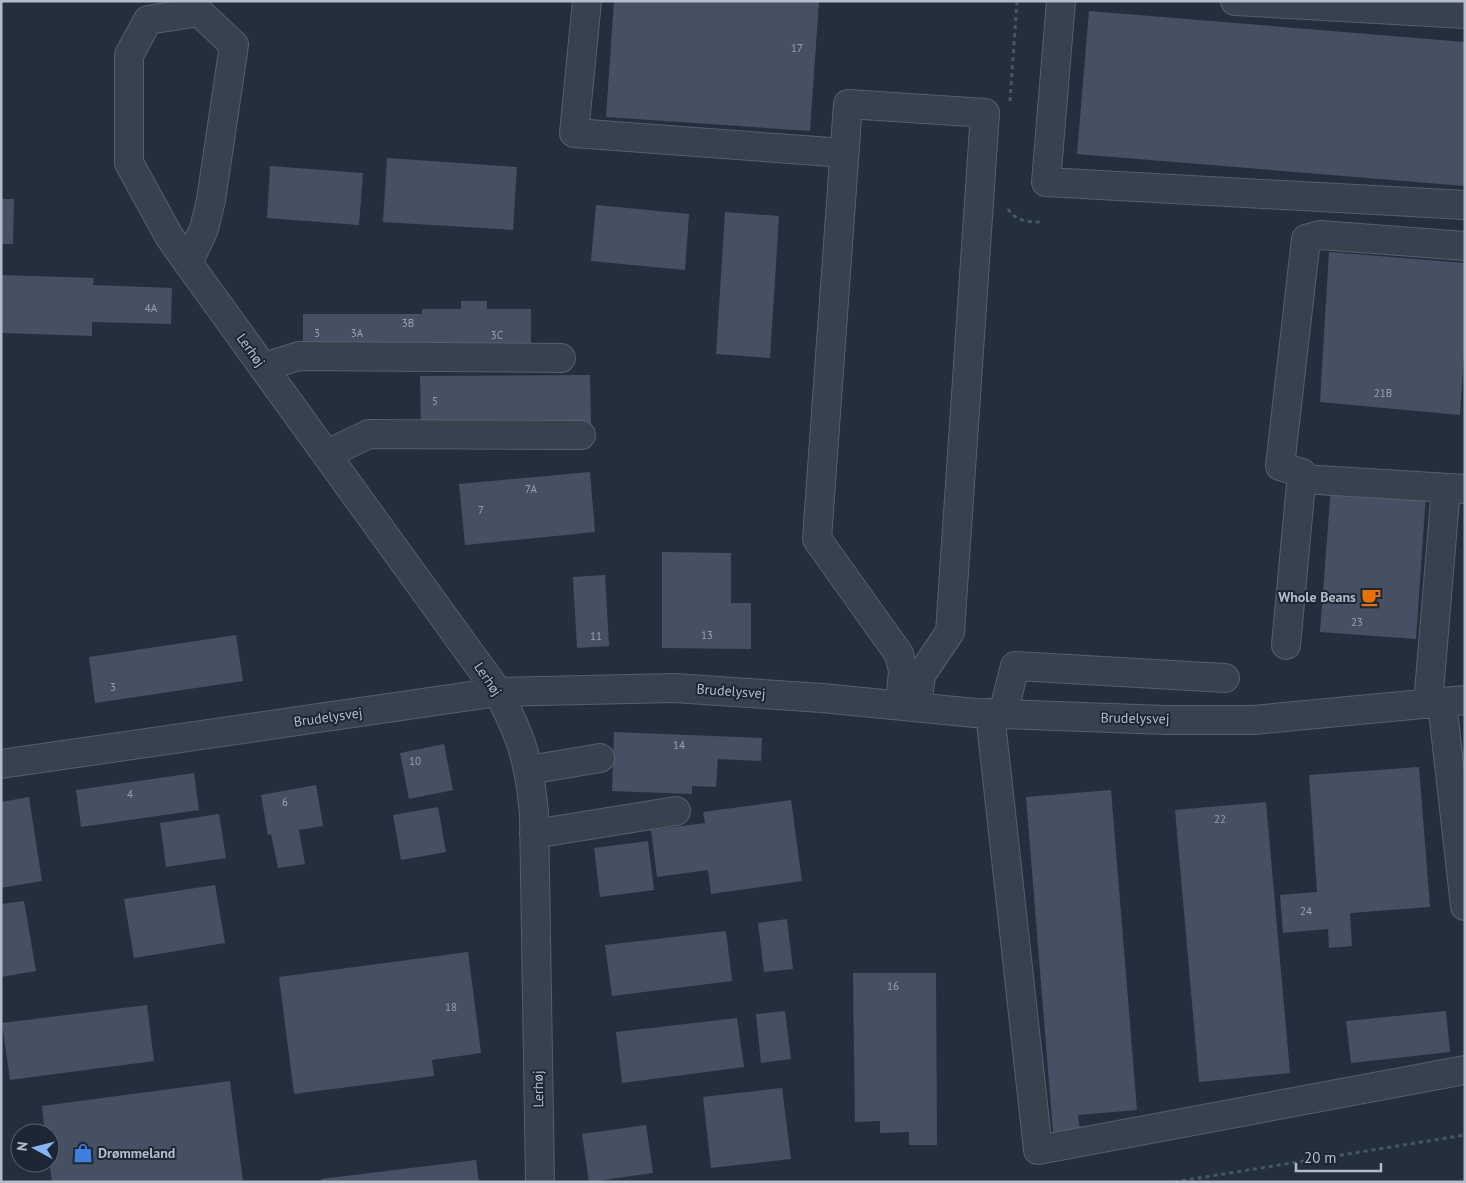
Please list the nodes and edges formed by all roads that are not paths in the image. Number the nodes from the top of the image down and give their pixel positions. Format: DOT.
graph roads {
  1 [pos="587,1"];
  2 [pos="1061,1"];
  3 [pos="1236,1"];
  4 [pos="1465,14"];
  5 [pos="844,153"];
  6 [pos="1415,202"];
  7 [pos="1465,204"];
  8 [pos="1428,243"];
  9 [pos="1465,246"];
  10 [pos="188,263"];
  11 [pos="560,358"];
  12 [pos="264,367"];
  13 [pos="582,435"];
  14 [pos="327,454"];
  15 [pos="1302,479"];
  16 [pos="1455,489"];
  17 [pos="1286,645"];
  18 [pos="1180,676"];
  19 [pos="1225,678"];
  20 [pos="498,692"];
  21 [pos="1453,700"];
  22 [pos="909,706"];
  23 [pos="997,714"];
  24 [pos="1178,719"];
  25 [pos="600,758"];
  26 [pos="1,764"];
  27 [pos="530,770"];
  28 [pos="676,811"];
  29 [pos="534,834"];
  30 [pos="1465,906"];
  31 [pos="1465,1070"];
  32 [pos="540,1182"];
  1 -- 5 [label="street"];
  2 -- 6 [label="street"];
  3 -- 4 [label="street"];
  5 -- 22 [label="street"];
  5 -- 22 [label="street"];
  6 -- 7 [label="street"];
  6 -- 8 [label="street"];
  8 -- 9 [label="street"];
  8 -- 15 [label="street"];
  10 -- 10 [label="street, Lerhøj"];
  10 -- 12 [label="street, Lerhøj"];
  11 -- 12 [label="street"];
  12 -- 14 [label="street, Lerhøj"];
  13 -- 14 [label="street"];
  14 -- 20 [label="street, Lerhøj"];
  15 -- 16 [label="street"];
  15 -- 17 [label="street"];
  16 -- 21 [label="street"];
  18 -- 19 [label="street"];
  18 -- 23 [label="street"];
  18 -- 24 [label="street"];
  20 -- 22 [label="street, Brudelysvej"];
  20 -- 26 [label="street, Brudelysvej"];
  20 -- 27 [label="street, Lerhøj"];
  21 -- 24 [label="street, Brudelysvej"];
  21 -- 30 [label="street"];
  22 -- 23 [label="street, Brudelysvej"];
  23 -- 24 [label="street, Brudelysvej"];
  23 -- 31 [label="street"];
  25 -- 27 [label="street"];
  27 -- 29 [label="street, Lerhøj"];
  28 -- 29 [label="street"];
  29 -- 32 [label="street, Lerhøj"];
}
